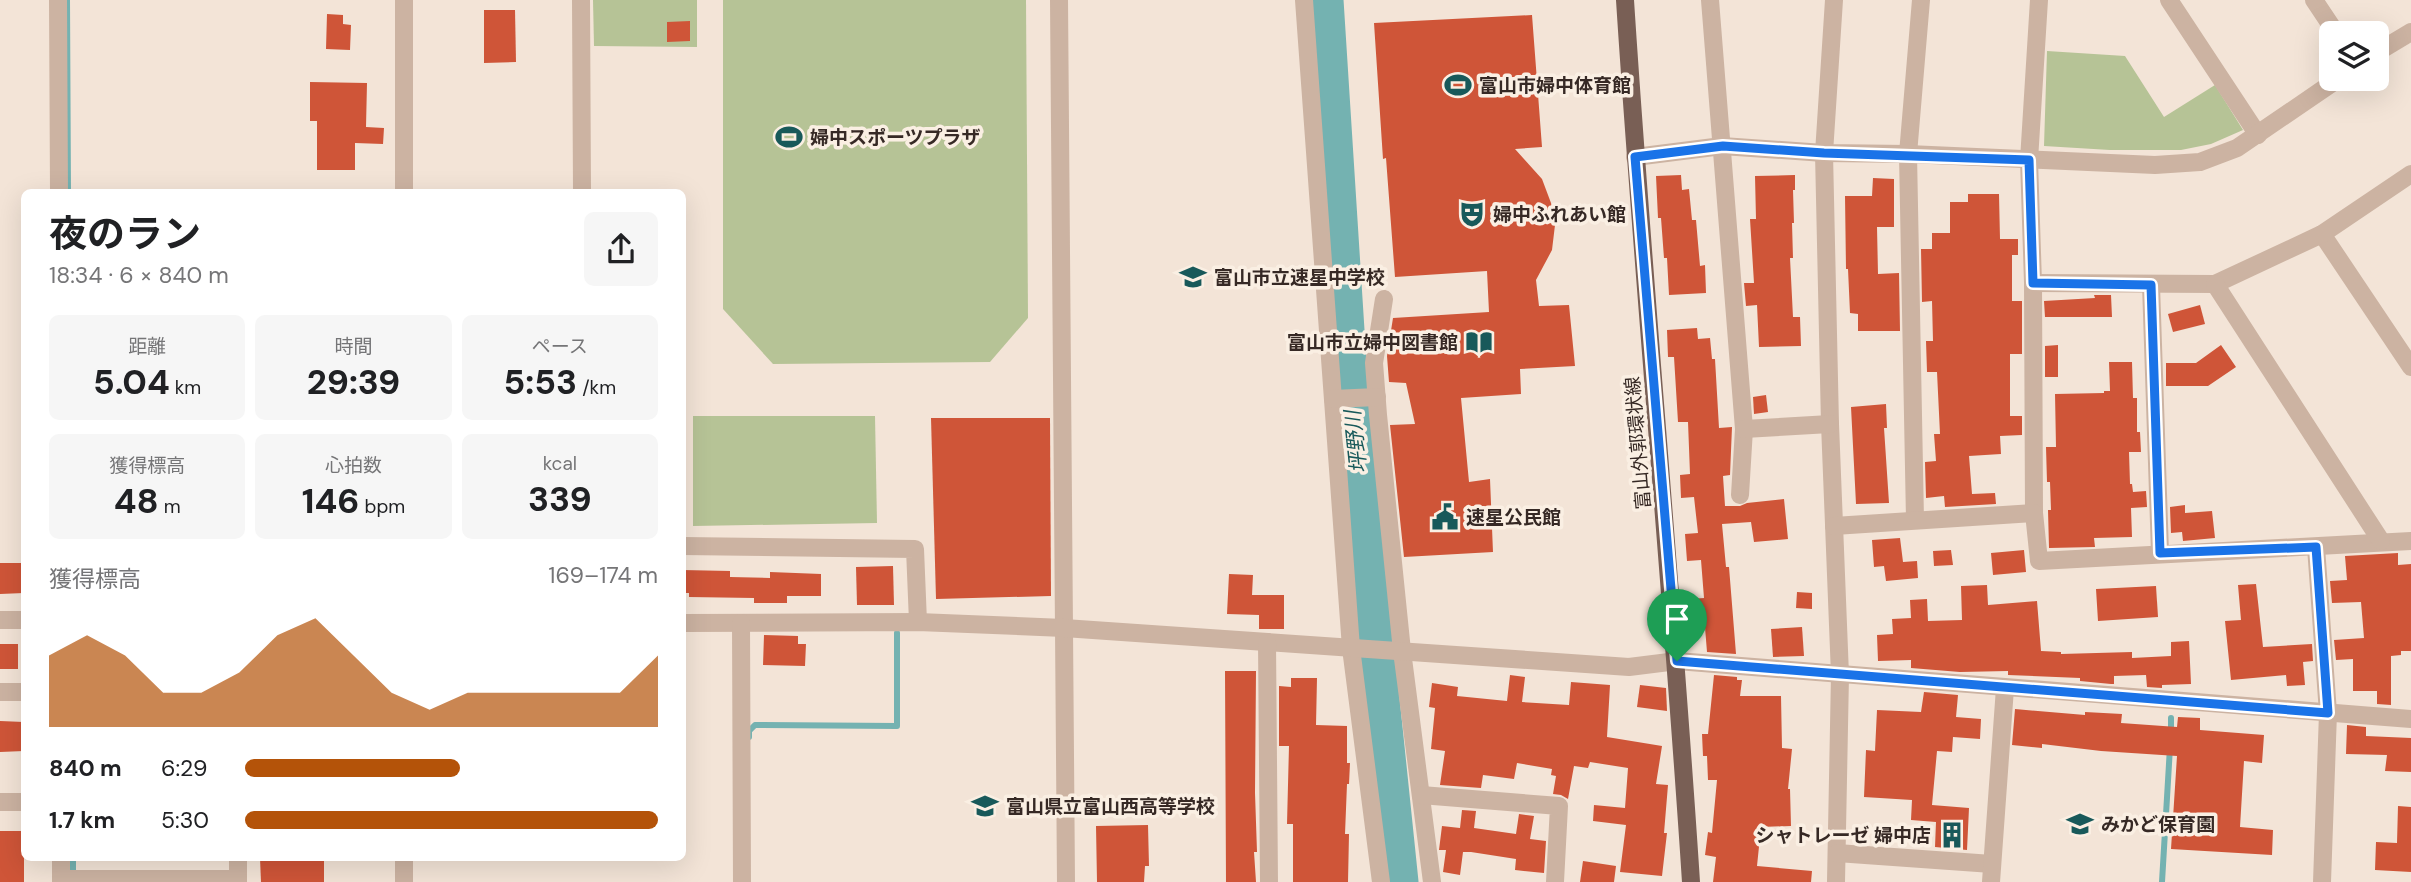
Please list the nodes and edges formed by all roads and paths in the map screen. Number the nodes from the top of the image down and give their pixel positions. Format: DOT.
graph roads {
  1 [pos="58,0"];
  2 [pos="404,0"];
  3 [pos="581,0"];
  4 [pos="1059,0"];
  5 [pos="1304,0"];
  6 [pos="1625,0"];
  7 [pos="1710,0"];
  8 [pos="1834,0"];
  9 [pos="1921,0"];
  10 [pos="2039,0"];
  11 [pos="2169,0"];
  12 [pos="2314,0"];
  13 [pos="2328,21"];
  14 [pos="2411,32"];
  15 [pos="2389,45"];
  16 [pos="2321,91"];
  17 [pos="2258,135"];
  18 [pos="1723,146"];
  19 [pos="1824,153"];
  20 [pos="1908,154"];
  21 [pos="1635,157"];
  22 [pos="2029,160"];
  23 [pos="2411,174"];
  24 [pos="59,189"];
  25 [pos="404,189"];
  26 [pos="582,189"];
  27 [pos="2322,234"];
  28 [pos="2033,283"];
  29 [pos="2215,284"];
  30 [pos="2151,285"];
  31 [pos="1384,299"];
  32 [pos="2411,368"];
  33 [pos="1377,397"];
  34 [pos="1333,399"];
  35 [pos="1830,424"];
  36 [pos="1744,429"];
  37 [pos="1740,495"];
  38 [pos="2034,513"];
  39 [pos="1915,520"];
  40 [pos="1834,526"];
  41 [pos="2381,541"];
  42 [pos="2411,541"];
  43 [pos="686,546"];
  44 [pos="2316,547"];
  45 [pos="2160,553"];
  46 [pos="0,620"];
  47 [pos="21,620"];
  48 [pos="918,621"];
  49 [pos="686,623"];
  50 [pos="741,623"];
  51 [pos="1064,628"];
  52 [pos="1268,642"];
  53 [pos="1351,648"];
  54 [pos="1402,651"];
  55 [pos="1677,661"];
  56 [pos="1840,675"];
  57 [pos="2005,688"];
  58 [pos="0,692"];
  59 [pos="21,692"];
  60 [pos="2328,713"];
  61 [pos="2411,719"];
  62 [pos="1421,795"];
  63 [pos="0,802"];
  64 [pos="21,802"];
  65 [pos="1837,853"];
  66 [pos="61,861"];
  67 [pos="238,861"];
  68 [pos="404,861"];
  69 [pos="1992,873"];
  70 [pos="61,880"];
  71 [pos="238,881"];
  72 [pos="404,882"];
  73 [pos="742,882"];
  74 [pos="1066,882"];
  75 [pos="1269,882"];
  76 [pos="1381,882"];
  77 [pos="1432,882"];
  78 [pos="1555,882"];
  79 [pos="1691,882"];
  80 [pos="1836,882"];
  81 [pos="2322,882"];
  1 -- 24 [label="street"];
  2 -- 25 [label="street"];
  3 -- 26 [label="street"];
  4 -- 51 [label="street"];
  5 -- 34 [label="street"];
  6 -- 21 [label="main road, 富山外郭環状線"];
  7 -- 18 [label="street"];
  8 -- 19 [label="street"];
  9 -- 20 [label="street"];
  10 -- 22 [label="street"];
  11 -- 17 [label="street"];
  12 -- 13 [label="street"];
  14 -- 15 [label="street"];
  16 -- 17 [label="street"];
  17 -- 22 [label="street"];
  18 -- 19 [label="street"];
  18 -- 21 [label="street"];
  18 -- 36 [label="street"];
  19 -- 20 [label="street"];
  19 -- 35 [label="street"];
  20 -- 22 [label="street"];
  20 -- 39 [label="street"];
  21 -- 55 [label="main road, 富山外郭環状線"];
  22 -- 28 [label="street"];
  23 -- 27 [label="street"];
  27 -- 29 [label="street"];
  27 -- 32 [label="street"];
  28 -- 30 [label="street"];
  28 -- 38 [label="street"];
  29 -- 30 [label="street"];
  29 -- 41 [label="street"];
  30 -- 45 [label="street"];
  31 -- 33 [label="street"];
  33 -- 34 [label="street"];
  33 -- 54 [label="street"];
  34 -- 53 [label="street"];
  35 -- 36 [label="street"];
  35 -- 40 [label="street"];
  36 -- 37 [label="street"];
  38 -- 39 [label="street"];
  38 -- 45 [label="street"];
  39 -- 40 [label="street"];
  40 -- 56 [label="street"];
  41 -- 42 [label="street"];
  41 -- 44 [label="street"];
  43 -- 48 [label="street"];
  44 -- 45 [label="street"];
  44 -- 60 [label="street"];
  46 -- 47 [label="street"];
  48 -- 50 [label="street"];
  48 -- 51 [label="street"];
  49 -- 50 [label="street"];
  50 -- 73 [label="street"];
  51 -- 52 [label="street"];
  51 -- 74 [label="street"];
  52 -- 53 [label="street"];
  52 -- 75 [label="street"];
  53 -- 54 [label="street"];
  53 -- 76 [label="street"];
  54 -- 55 [label="street"];
  54 -- 62 [label="street"];
  55 -- 56 [label="street"];
  55 -- 79 [label="main road, 富山外郭環状線"];
  56 -- 57 [label="street"];
  56 -- 65 [label="street"];
  57 -- 60 [label="street"];
  57 -- 69 [label="street"];
  58 -- 59 [label="street"];
  60 -- 61 [label="street"];
  60 -- 81 [label="street"];
  62 -- 77 [label="street"];
  62 -- 78 [label="street"];
  63 -- 64 [label="street"];
  65 -- 69 [label="street"];
  65 -- 80 [label="street"];
  66 -- 70 [label="street"];
  67 -- 71 [label="street"];
  68 -- 72 [label="street"];
  70 -- 71 [label="street"];
}
